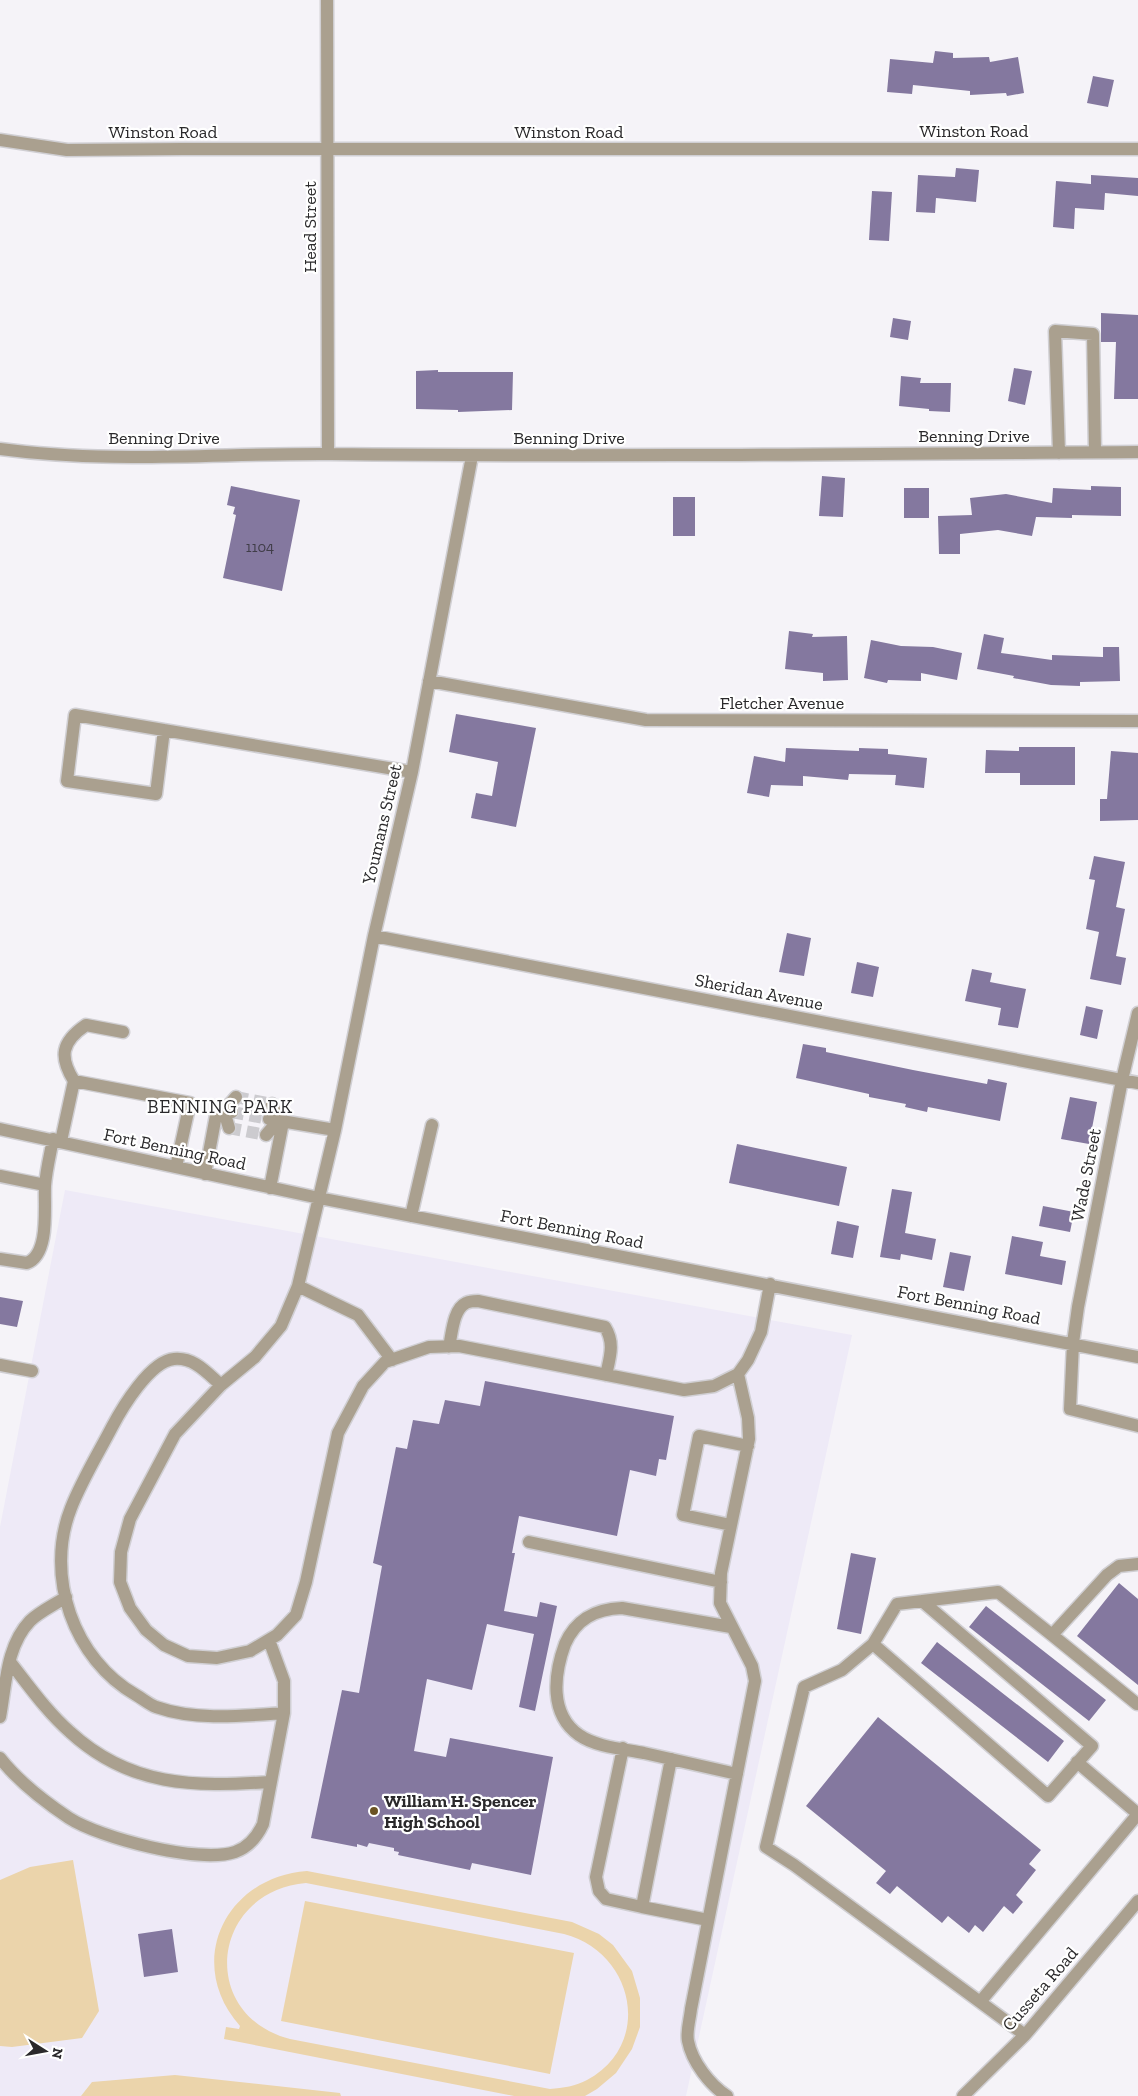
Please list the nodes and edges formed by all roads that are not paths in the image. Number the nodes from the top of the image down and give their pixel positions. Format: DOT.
graph roads {
  1 [pos="327,0"];
  2 [pos="0,140"];
  3 [pos="1138,149"];
  4 [pos="327,150"];
  5 [pos="0,448"];
  6 [pos="1095,452"];
  7 [pos="1138,452"];
  8 [pos="1058,453"];
  9 [pos="328,454"];
  10 [pos="472,456"];
  11 [pos="429,681"];
  12 [pos="1138,721"];
  13 [pos="164,730"];
  14 [pos="412,772"];
  15 [pos="374,936"];
  16 [pos="1138,1013"];
  17 [pos="123,1032"];
  18 [pos="1122,1080"];
  19 [pos="74,1081"];
  20 [pos="1138,1083"];
  21 [pos="236,1097"];
  22 [pos="272,1104"];
  23 [pos="228,1112"];
  24 [pos="277,1121"];
  25 [pos="432,1125"];
  26 [pos="229,1128"];
  27 [pos="0,1129"];
  28 [pos="335,1130"];
  29 [pos="266,1135"];
  30 [pos="57,1140"];
  31 [pos="176,1167"];
  32 [pos="205,1174"];
  33 [pos="0,1176"];
  34 [pos="45,1185"];
  35 [pos="270,1188"];
  36 [pos="319,1198"];
  37 [pos="411,1216"];
  38 [pos="0,1259"];
  39 [pos="770,1284"];
  40 [pos="298,1286"];
  41 [pos="1073,1344"];
  42 [pos="449,1347"];
  43 [pos="1138,1357"];
  44 [pos="392,1360"];
  45 [pos="0,1365"];
  46 [pos="32,1371"];
  47 [pos="738,1374"];
  48 [pos="606,1375"];
  49 [pos="221,1385"];
  50 [pos="1138,1426"];
  51 [pos="748,1446"];
  52 [pos="731,1525"];
  53 [pos="529,1542"];
  54 [pos="1138,1564"];
  55 [pos="721,1582"];
  56 [pos="66,1597"];
  57 [pos="922,1601"];
  58 [pos="731,1627"];
  59 [pos="1052,1635"];
  60 [pos="269,1640"];
  61 [pos="873,1644"];
  62 [pos="10,1662"];
  63 [pos="1137,1704"];
  64 [pos="284,1713"];
  65 [pos="0,1717"];
  66 [pos="623,1748"];
  67 [pos="0,1758"];
  68 [pos="671,1759"];
  69 [pos="1077,1762"];
  70 [pos="737,1774"];
  71 [pos="270,1782"];
  72 [pos="1138,1814"];
  73 [pos="1138,1901"];
  74 [pos="642,1907"];
  75 [pos="708,1920"];
  76 [pos="980,2002"];
  77 [pos="1025,2035"];
  78 [pos="727,2096"];
  79 [pos="963,2096"];
  1 -- 4 [label="street, Head Street"];
  2 -- 4 [label="street, Winston Road"];
  3 -- 4 [label="street, Winston Road"];
  4 -- 9 [label="street, Head Street"];
  5 -- 9 [label="street, Benning Drive"];
  6 -- 7 [label="street, Benning Drive"];
  6 -- 8 [label="street, Benning Drive"];
  6 -- 8 [label="street"];
  8 -- 10 [label="street, Benning Drive"];
  9 -- 10 [label="street, Benning Drive"];
  10 -- 11 [label="street, Youmans Street"];
  11 -- 12 [label="street, Fletcher Avenue"];
  11 -- 14 [label="street, Youmans Street"];
  13 -- 13 [label="street"];
  13 -- 14 [label="street"];
  14 -- 15 [label="street, Youmans Street"];
  15 -- 18 [label="street, Sheridan Avenue"];
  15 -- 28 [label="street, Youmans Street"];
  16 -- 18 [label="street, Wade Street"];
  17 -- 19 [label="street"];
  18 -- 20 [label="street, Sheridan Avenue"];
  18 -- 41 [label="street, Wade Street"];
  19 -- 30 [label="street"];
  19 -- 31 [label="street"];
  21 -- 23 [label="street"];
  22 -- 24 [label="street"];
  23 -- 26 [label="street"];
  23 -- 32 [label="street"];
  24 -- 28 [label="street"];
  24 -- 29 [label="street"];
  24 -- 35 [label="street"];
  25 -- 37 [label="street"];
  27 -- 30 [label="street, Fort Benning Road"];
  28 -- 36 [label="street, Youmans Street"];
  30 -- 31 [label="street, Fort Benning Road"];
  30 -- 34 [label="street"];
  31 -- 32 [label="street, Fort Benning Road"];
  32 -- 35 [label="street, Fort Benning Road"];
  33 -- 34 [label="street"];
  34 -- 38 [label="street"];
  35 -- 36 [label="street, Fort Benning Road"];
  36 -- 37 [label="street, Fort Benning Road"];
  36 -- 40 [label="street, Youmans Street"];
  37 -- 39 [label="street, Fort Benning Road"];
  39 -- 41 [label="street, Fort Benning Road"];
  39 -- 47 [label="street"];
  40 -- 44 [label="street"];
  40 -- 49 [label="street, Youmans Street"];
  41 -- 43 [label="street, Fort Benning Road"];
  41 -- 50 [label="street, Wade Street"];
  42 -- 44 [label="street"];
  42 -- 48 [label="street"];
  42 -- 48 [label="street"];
  44 -- 60 [label="street, Youmans Street"];
  45 -- 46 [label="street"];
  47 -- 48 [label="street"];
  47 -- 51 [label="street"];
  49 -- 56 [label="street"];
  49 -- 60 [label="street, Youmans Street"];
  51 -- 52 [label="street"];
  51 -- 52 [label="street"];
  52 -- 55 [label="street"];
  53 -- 55 [label="street"];
  54 -- 59 [label="street"];
  55 -- 58 [label="street"];
  56 -- 62 [label="street"];
  56 -- 64 [label="street"];
  57 -- 59 [label="street"];
  57 -- 61 [label="street"];
  57 -- 69 [label="street"];
  58 -- 66 [label="street"];
  58 -- 70 [label="street"];
  59 -- 63 [label="street"];
  60 -- 64 [label="street"];
  61 -- 69 [label="street"];
  61 -- 76 [label="street"];
  62 -- 65 [label="street"];
  62 -- 71 [label="street"];
  64 -- 71 [label="street"];
  66 -- 68 [label="street"];
  66 -- 74 [label="street"];
  67 -- 71 [label="street"];
  68 -- 70 [label="street"];
  68 -- 74 [label="street"];
  69 -- 72 [label="street"];
  70 -- 75 [label="street"];
  72 -- 76 [label="street"];
  73 -- 77 [label="street, Cusseta Road"];
  74 -- 75 [label="street"];
  75 -- 78 [label="street"];
  76 -- 77 [label="street"];
  77 -- 79 [label="street, Cusseta Road"];
}
